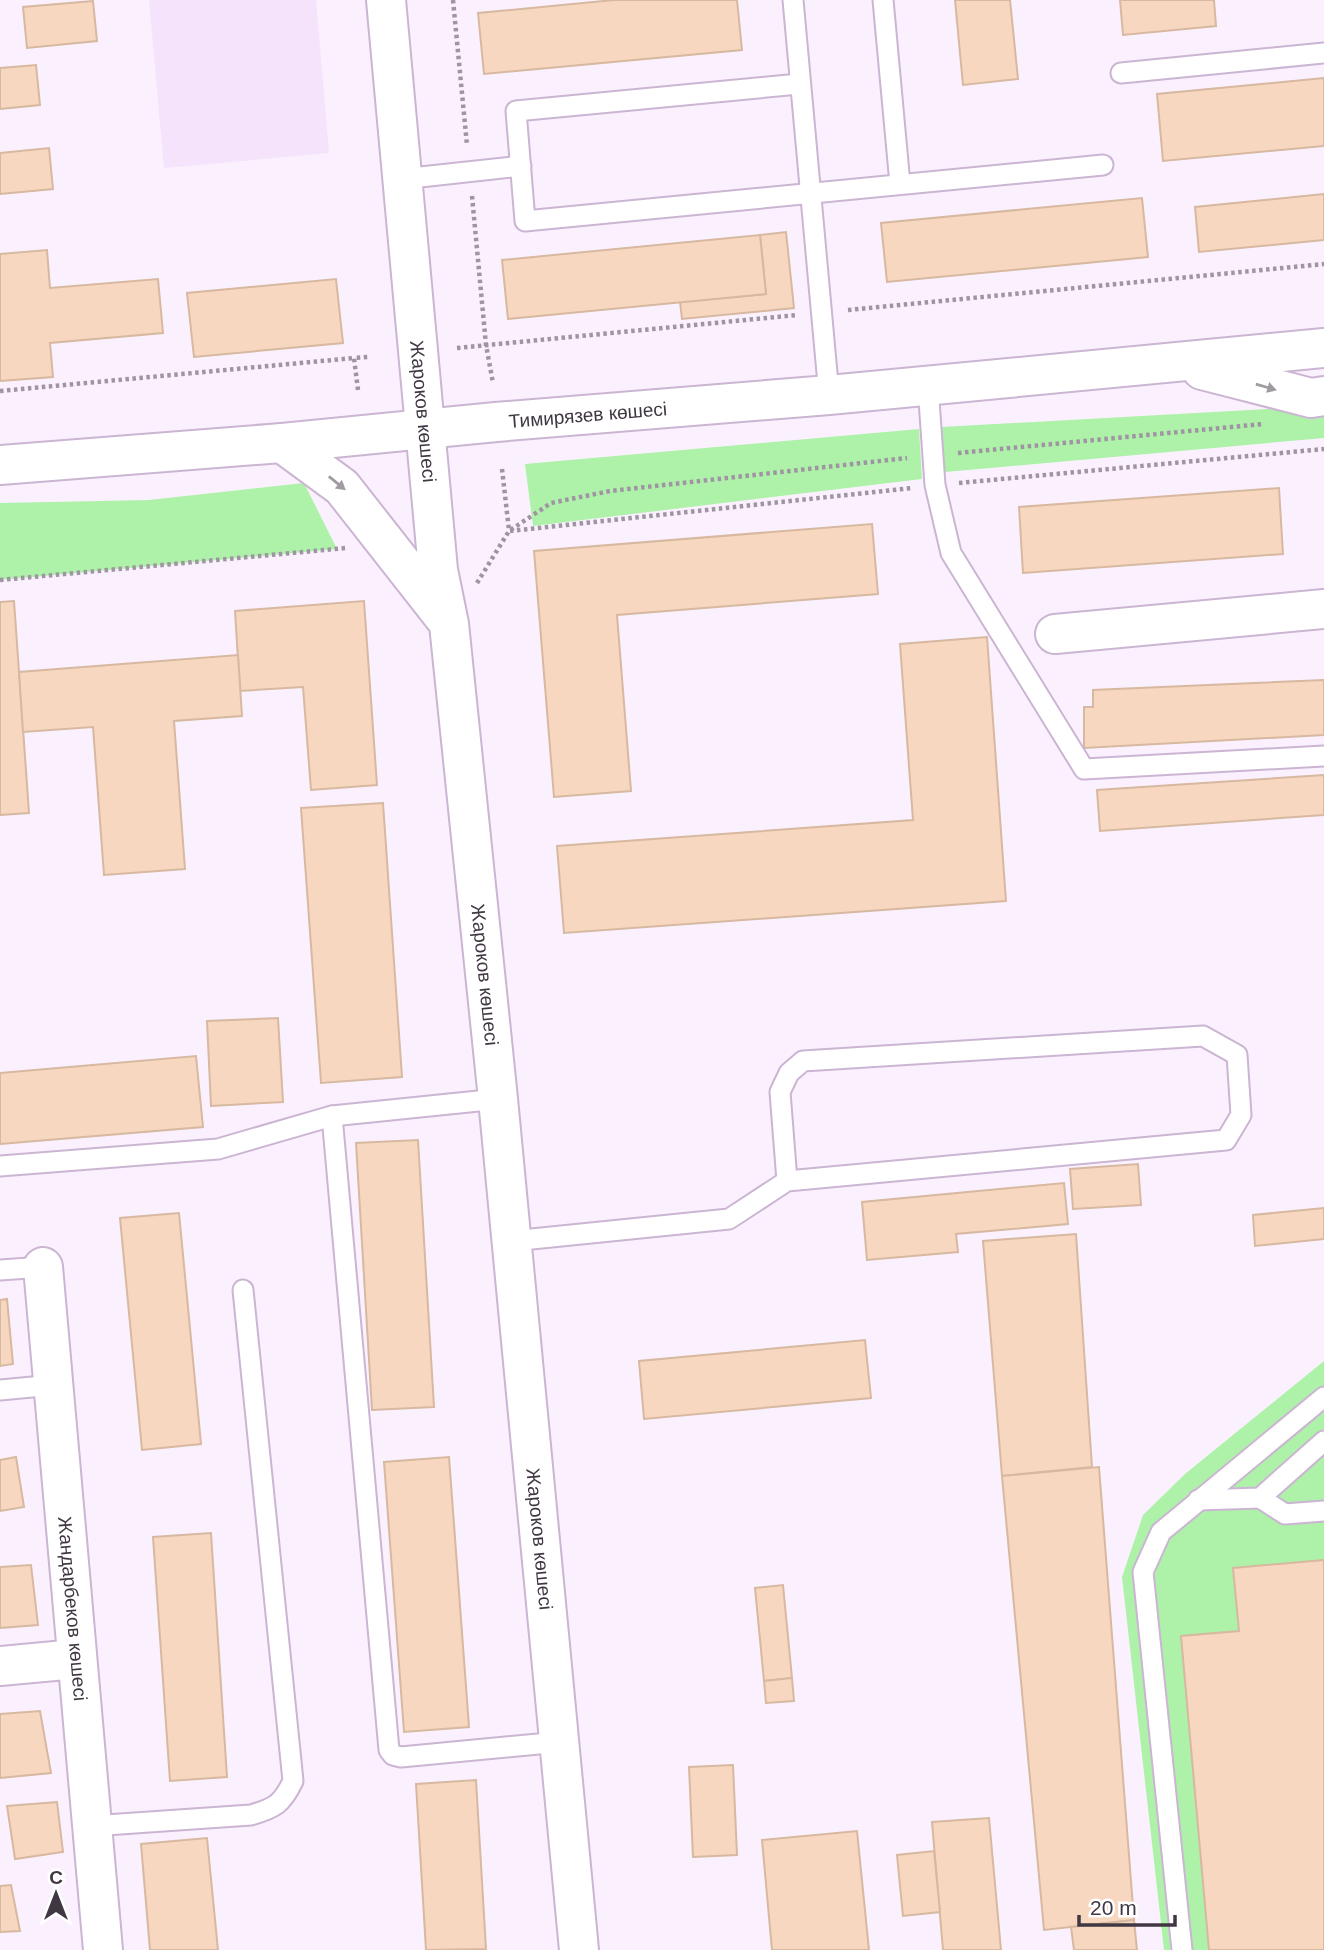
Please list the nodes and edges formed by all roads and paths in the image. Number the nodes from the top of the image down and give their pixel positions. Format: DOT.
graph roads {
  1 [pos="386,0"];
  2 [pos="793,0"];
  3 [pos="883,0"];
  4 [pos="1324,53"];
  5 [pos="1121,73"];
  6 [pos="799,84"];
  7 [pos="1103,165"];
  8 [pos="521,166"];
  9 [pos="402,179"];
  10 [pos="900,184"];
  11 [pos="809,194"];
  12 [pos="1324,264"];
  13 [pos="821,313"];
  14 [pos="457,348"];
  15 [pos="1324,348"];
  16 [pos="369,357"];
  17 [pos="354,358"];
  18 [pos="1176,363"];
  19 [pos="928,386"];
  20 [pos="358,390"];
  21 [pos="0,391"];
  22 [pos="828,395"];
  23 [pos="1324,397"];
  24 [pos="425,429"];
  25 [pos="282,443"];
  26 [pos="0,465"];
  27 [pos="502,469"];
  28 [pos="389,544"];
  29 [pos="0,580"];
  30 [pos="1324,609"];
  31 [pos="449,624"];
  32 [pos="1055,634"];
  33 [pos="1324,757"];
  34 [pos="498,1099"];
  35 [pos="332,1115"];
  36 [pos="0,1166"];
  37 [pos="787,1181"];
  38 [pos="512,1241"];
  39 [pos="43,1266"];
  40 [pos="0,1270"];
  41 [pos="243,1290"];
  42 [pos="52,1385"];
  43 [pos="0,1390"];
  44 [pos="1324,1397"];
  45 [pos="1320,1448"];
  46 [pos="1260,1498"];
  47 [pos="1198,1500"];
  48 [pos="1324,1511"];
  49 [pos="76,1660"];
  50 [pos="0,1666"];
  51 [pos="559,1742"];
  52 [pos="92,1826"];
  53 [pos="103,1950"];
  54 [pos="579,1950"];
  55 [pos="1182,1950"];
  1 -- 9 [label="street, Жароков көшесі"];
  2 -- 6 [label="lane"];
  3 -- 10 [label="lane"];
  4 -- 5 [label="lane"];
  6 -- 8 [label="lane"];
  6 -- 11 [label="lane"];
  7 -- 10 [label="lane"];
  8 -- 9 [label="lane"];
  8 -- 11 [label="lane"];
  9 -- 24 [label="street, Жароков көшесі"];
  10 -- 11 [label="lane"];
  11 -- 13 [label="lane"];
  12 -- 13 [label="path"];
  13 -- 14 [label="path"];
  13 -- 22 [label="lane"];
  15 -- 18 [label="street, Тимирязев көшесі"];
  16 -- 17 [label="path"];
  17 -- 20 [label="path"];
  17 -- 21 [label="path"];
  18 -- 19 [label="street, Тимирязев көшесі"];
  18 -- 23 [label="street, Тимирязев көшесі, one-way"];
  19 -- 22 [label="street, Тимирязев көшесі"];
  19 -- 33 [label="lane"];
  22 -- 24 [label="street, Тимирязев көшесі"];
  24 -- 25 [label="street, Тимирязев көшесі"];
  24 -- 31 [label="street, Жароков көшесі"];
  25 -- 26 [label="street, Тимирязев көшесі"];
  25 -- 28 [label="street, one-way"];
  27 -- 31 [label="path"];
  28 -- 29 [label="path"];
  28 -- 31 [label="street"];
  30 -- 32 [label="street"];
  31 -- 34 [label="street, Жароков көшесі"];
  34 -- 35 [label="lane"];
  34 -- 38 [label="street, Жароков көшесі"];
  35 -- 36 [label="lane"];
  35 -- 51 [label="lane"];
  37 -- 37 [label="lane"];
  37 -- 38 [label="lane"];
  38 -- 51 [label="street, Жароков көшесі"];
  39 -- 40 [label="lane"];
  39 -- 42 [label="street, Жандарбеков көшесі"];
  41 -- 52 [label="lane"];
  42 -- 43 [label="lane"];
  42 -- 49 [label="street, Жандарбеков көшесі"];
  44 -- 47 [label="lane"];
  45 -- 46 [label="lane"];
  46 -- 47 [label="lane"];
  46 -- 48 [label="lane"];
  47 -- 55 [label="lane"];
  49 -- 50 [label="street"];
  49 -- 52 [label="street, Жандарбеков көшесі"];
  51 -- 54 [label="street, Жароков көшесі"];
  52 -- 53 [label="street, Жандарбеков көшесі"];
}
